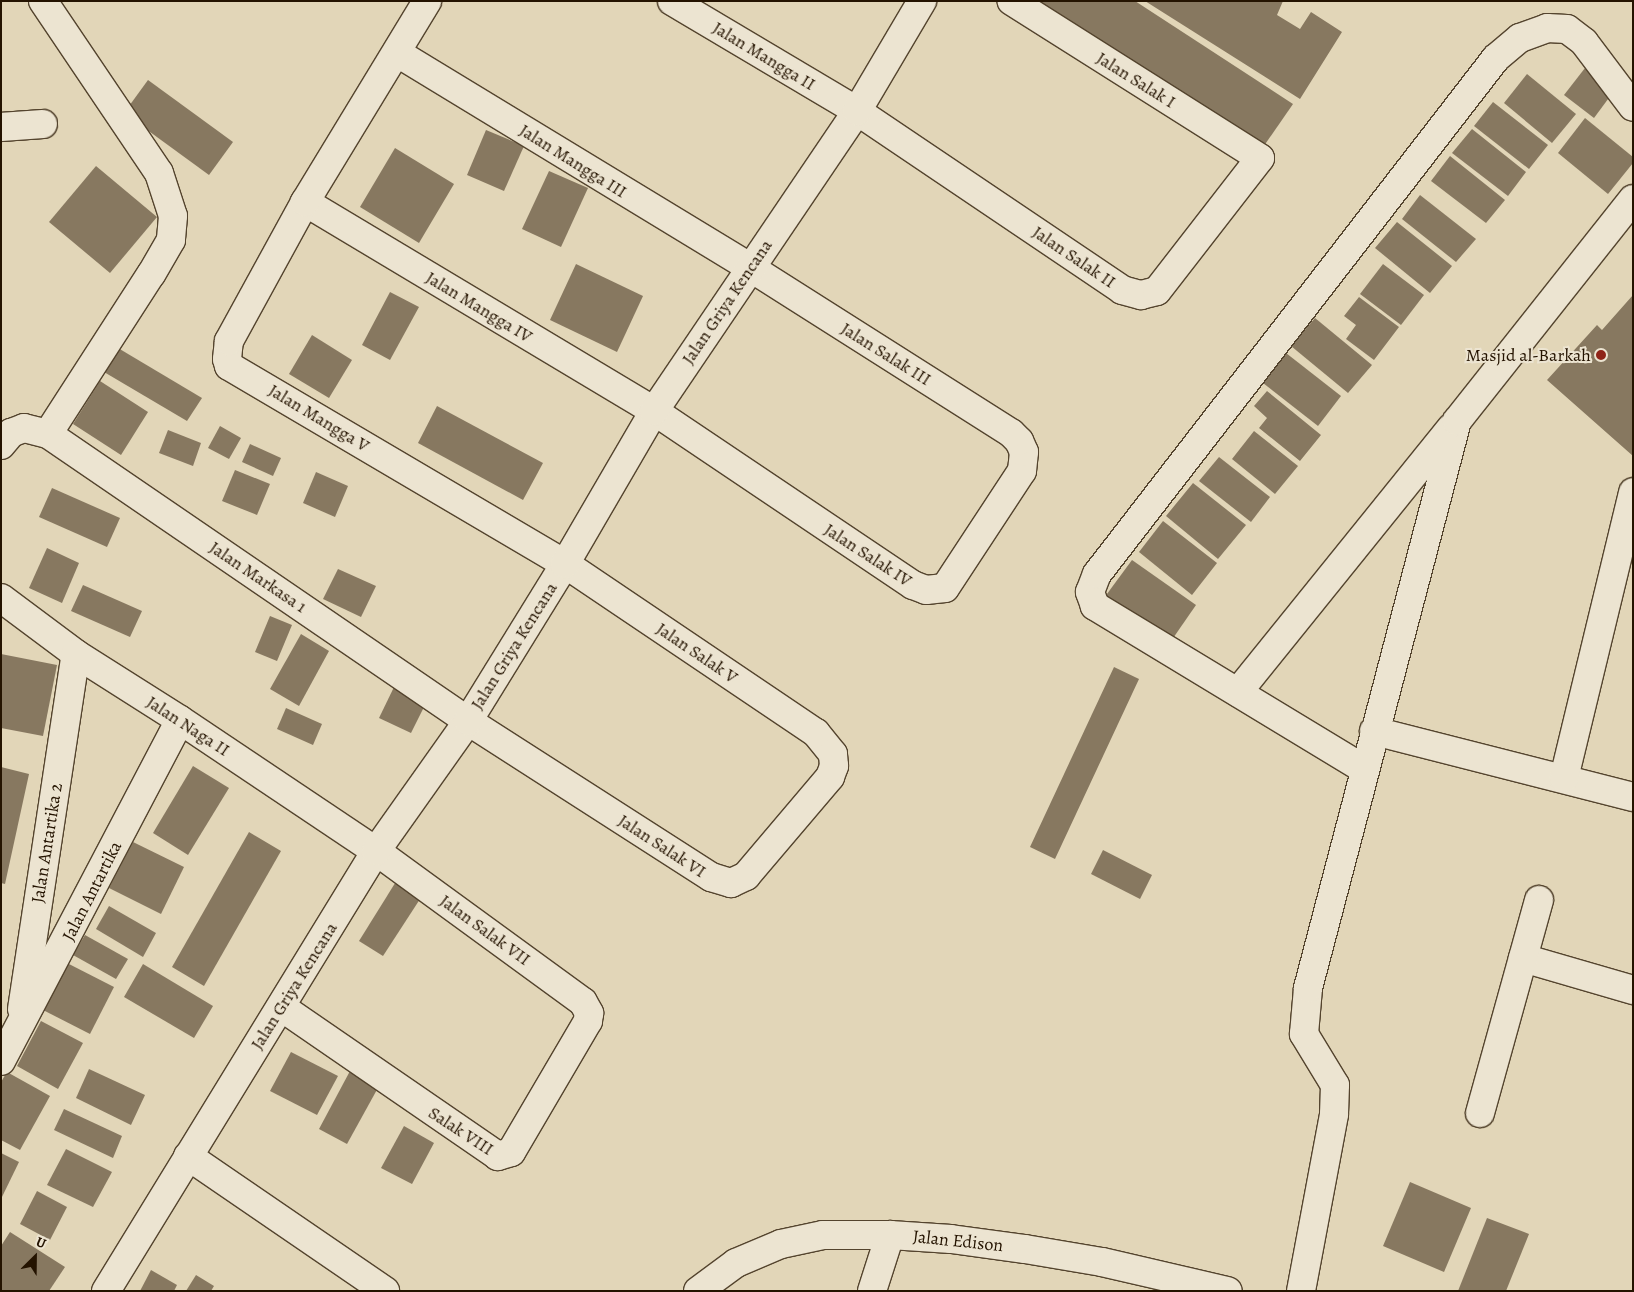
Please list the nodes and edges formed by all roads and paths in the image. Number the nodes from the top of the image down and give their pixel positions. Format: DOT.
graph roads {
  1 [pos="43,1"];
  2 [pos="427,1"];
  3 [pos="672,1"];
  4 [pos="922,1"];
  5 [pos="1012,1"];
  6 [pos="397,52"];
  7 [pos="1633,107"];
  8 [pos="857,111"];
  9 [pos="43,124"];
  10 [pos="1,127"];
  11 [pos="1260,158"];
  12 [pos="1633,199"];
  13 [pos="305,202"];
  14 [pos="751,268"];
  15 [pos="654,411"];
  16 [pos="1457,421"];
  17 [pos="48,434"];
  18 [pos="1020,441"];
  19 [pos="1,445"];
  20 [pos="1633,492"];
  21 [pos="566,564"];
  22 [pos="1,598"];
  23 [pos="76,654"];
  24 [pos="1238,692"];
  25 [pos="180,720"];
  26 [pos="468,721"];
  27 [pos="1374,730"];
  28 [pos="827,744"];
  29 [pos="1364,769"];
  30 [pos="1564,778"];
  31 [pos="1633,797"];
  32 [pos="376,851"];
  33 [pos="1539,900"];
  34 [pos="1523,958"];
  35 [pos="1633,990"];
  36 [pos="281,1007"];
  37 [pos="589,1013"];
  38 [pos="18,1033"];
  39 [pos="1,1061"];
  40 [pos="1480,1113"];
  41 [pos="188,1156"];
  42 [pos="890,1235"];
  43 [pos="106,1291"];
  44 [pos="385,1291"];
  45 [pos="698,1291"];
  46 [pos="872,1291"];
  47 [pos="1228,1291"];
  48 [pos="1301,1291"];
  1 -- 17 [label="street"];
  2 -- 6 [label="street"];
  3 -- 8 [label="street, Jalan Mangga II"];
  4 -- 8 [label="street, Jalan Griya Kencana"];
  5 -- 11 [label="street, Jalan Salak I"];
  6 -- 13 [label="street"];
  6 -- 14 [label="street, Jalan Mangga III"];
  7 -- 24 [label="street"];
  8 -- 11 [label="street, Jalan Salak II"];
  8 -- 14 [label="street, Jalan Griya Kencana"];
  9 -- 10 [label="street"];
  12 -- 16 [label="street"];
  13 -- 15 [label="street, Jalan Mangga IV"];
  13 -- 21 [label="street, Jalan Mangga V"];
  14 -- 15 [label="street, Jalan Griya Kencana"];
  14 -- 18 [label="street, Jalan Salak III"];
  15 -- 18 [label="street, Jalan Salak IV"];
  15 -- 21 [label="street, Jalan Griya Kencana"];
  16 -- 24 [label="street"];
  16 -- 27 [label="street"];
  17 -- 19 [label="street"];
  17 -- 26 [label="street, Jalan Markasa 1"];
  20 -- 30 [label="street"];
  21 -- 26 [label="street, Jalan Griya Kencana"];
  21 -- 28 [label="street, Jalan Salak V"];
  22 -- 23 [label="street, Jalan Naga II"];
  23 -- 25 [label="street, Jalan Naga II"];
  23 -- 38 [label="street, Jalan Antartika 2"];
  24 -- 29 [label="street"];
  25 -- 32 [label="street, Jalan Naga II"];
  25 -- 38 [label="street, Jalan Antartika"];
  26 -- 28 [label="street, Jalan Salak VI"];
  26 -- 32 [label="street, Jalan Griya Kencana"];
  27 -- 29 [label="street"];
  27 -- 30 [label="street"];
  29 -- 48 [label="street"];
  30 -- 31 [label="street"];
  32 -- 36 [label="street, Jalan Griya Kencana"];
  32 -- 37 [label="street, Jalan Salak VII"];
  33 -- 34 [label="street"];
  34 -- 35 [label="street"];
  34 -- 40 [label="street"];
  36 -- 37 [label="street, Salak VIII"];
  36 -- 41 [label="street, Jalan Griya Kencana"];
  38 -- 39 [label="street, Jalan Antartika"];
  41 -- 43 [label="street, Jalan Griya Kencana"];
  41 -- 44 [label="street"];
  42 -- 45 [label="street, Jalan Edison"];
  42 -- 46 [label="street"];
  42 -- 47 [label="street, Jalan Edison"];
}
